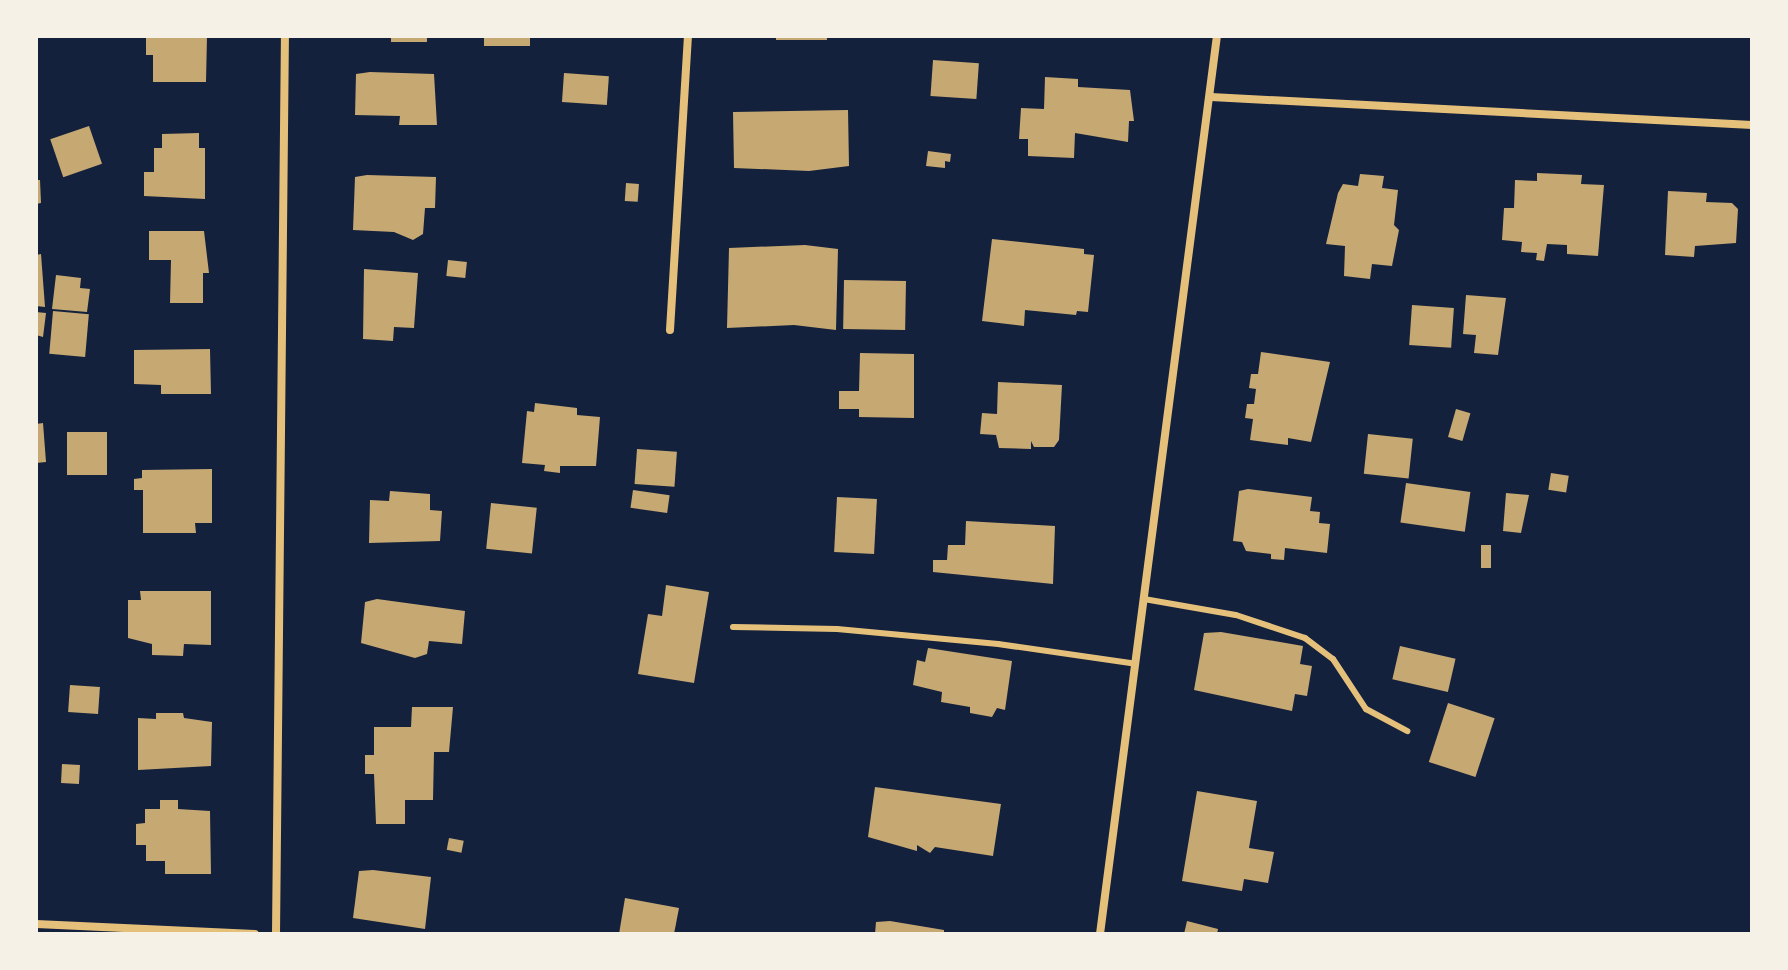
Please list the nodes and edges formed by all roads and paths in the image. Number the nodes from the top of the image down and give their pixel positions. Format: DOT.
graph roads {
  1 [pos="285,36"];
  2 [pos="688,36"];
  3 [pos="1217,36"];
  4 [pos="1211,97"];
  5 [pos="1752,125"];
  6 [pos="670,330"];
  7 [pos="1144,599"];
  8 [pos="733,627"];
  9 [pos="1136,664"];
  10 [pos="1407,731"];
  11 [pos="36,924"];
  12 [pos="255,934"];
  13 [pos="276,934"];
  14 [pos="1100,934"];
  1 -- 13 [label="street"];
  2 -- 6 [label="street"];
  3 -- 4 [label="street"];
  4 -- 5 [label="street"];
  4 -- 7 [label="street"];
  7 -- 9 [label="street"];
  7 -- 10 [label="lane"];
  8 -- 9 [label="lane"];
  9 -- 14 [label="street"];
  11 -- 12 [label="street"];
}
